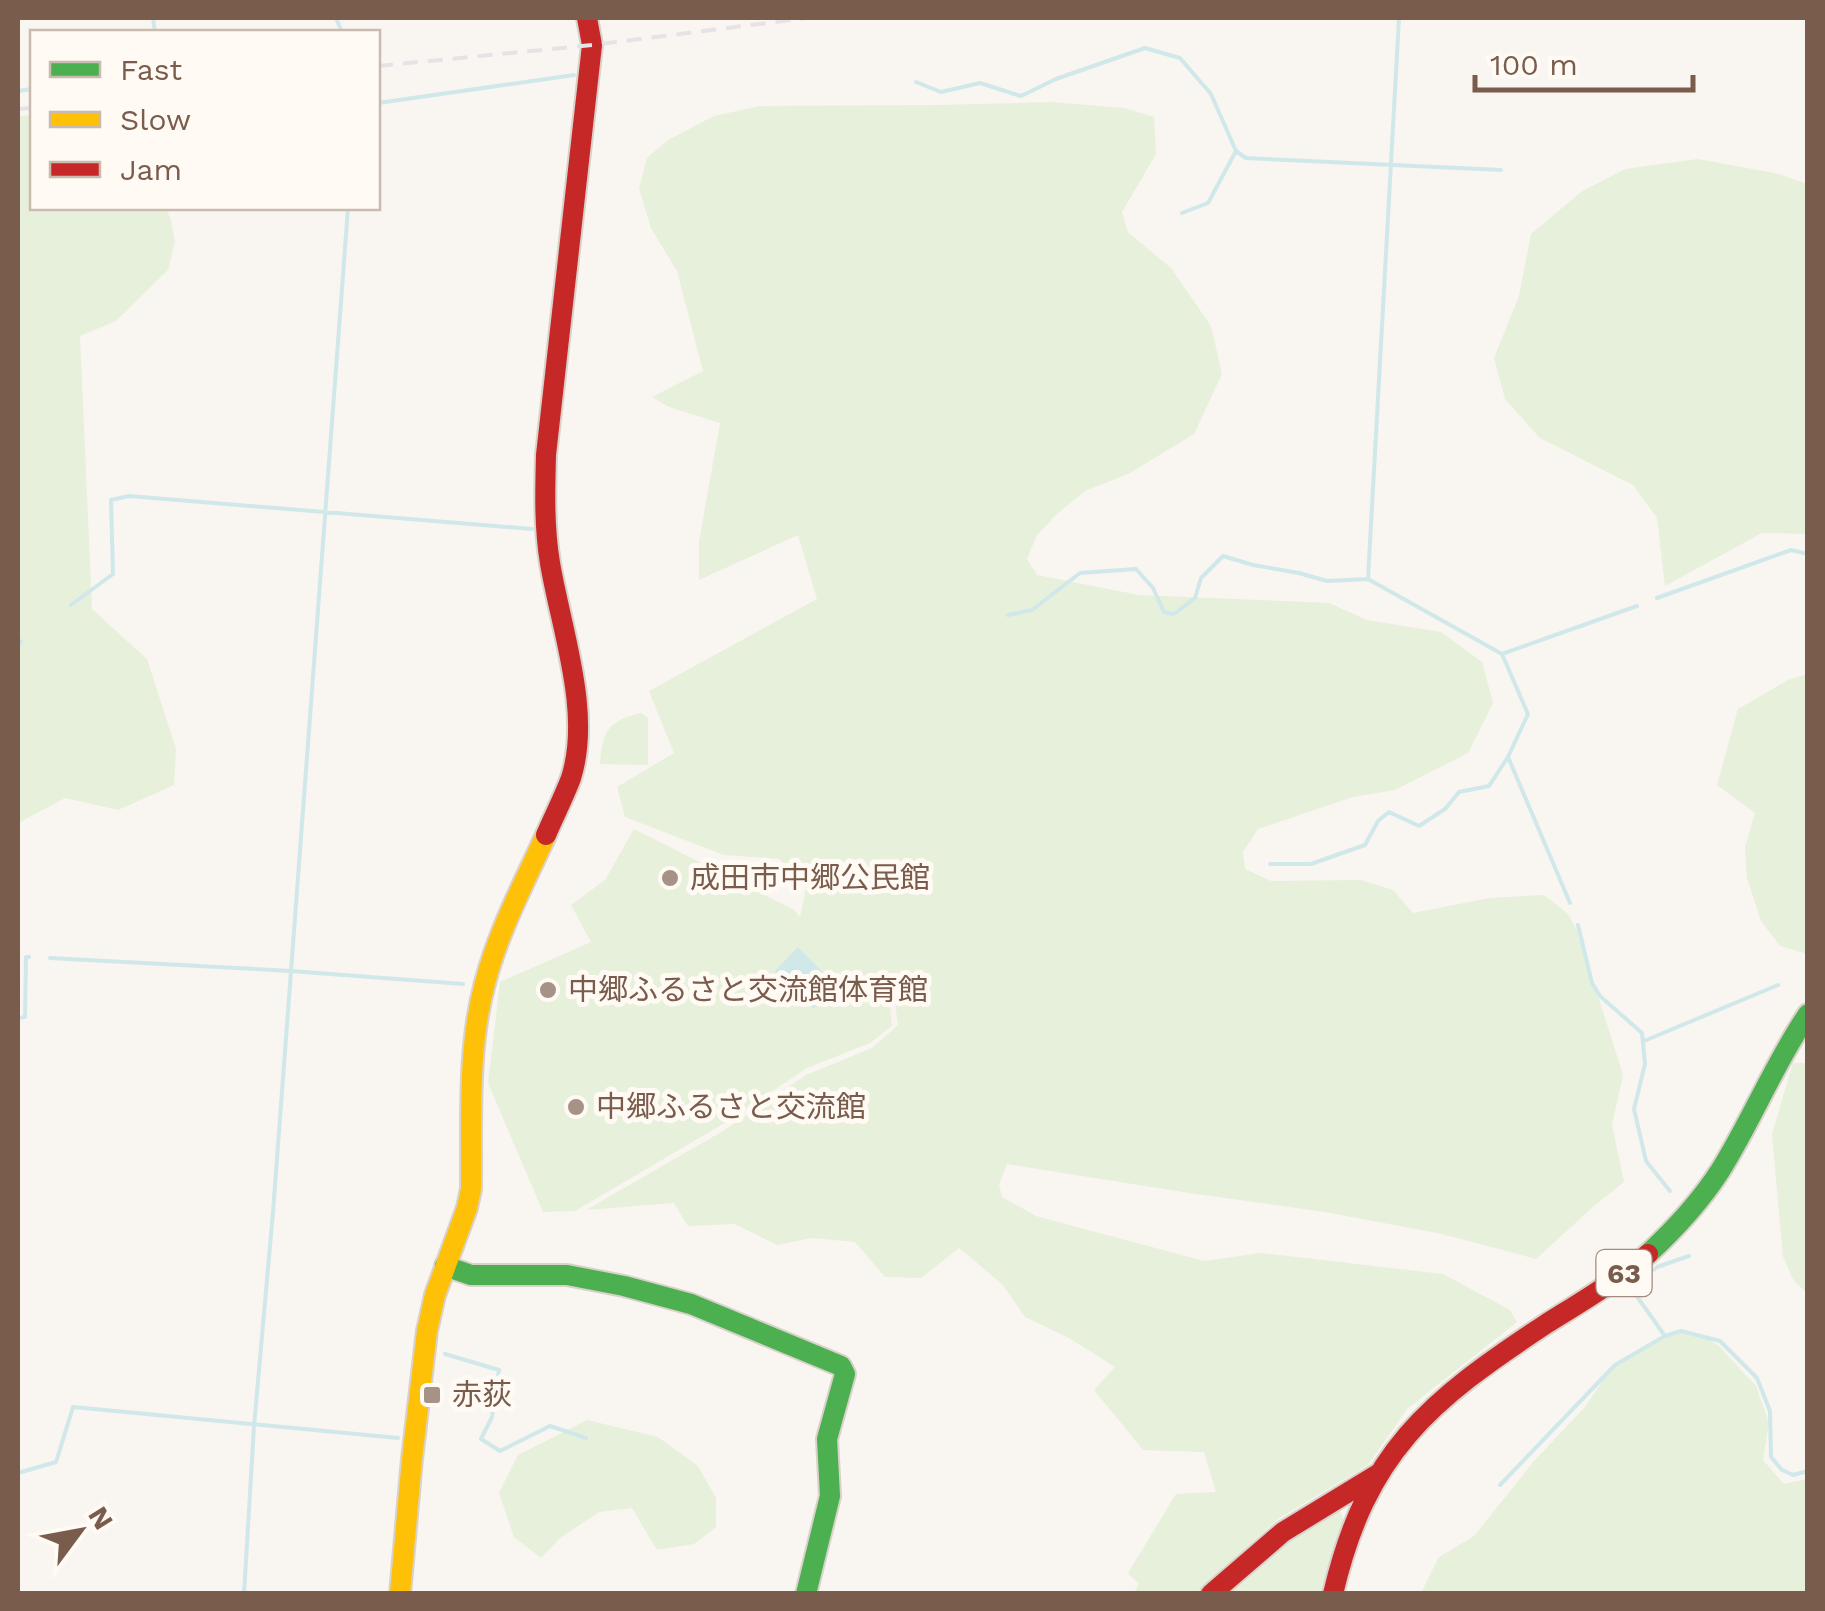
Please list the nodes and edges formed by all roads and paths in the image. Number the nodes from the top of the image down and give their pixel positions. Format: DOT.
graph roads {
  1 [pos="587,18"];
  2 [pos="1808,1014"];
  3 [pos="445,1266"];
  4 [pos="1378,1474"];
  5 [pos="400,1594"];
  6 [pos="806,1594"];
  7 [pos="1211,1594"];
  8 [pos="1333,1594"];
  1 -- 3 [label="street"];
  2 -- 4 [label="street, 63"];
  3 -- 5 [label="street"];
  3 -- 6 [label="street"];
  4 -- 7 [label="street"];
  4 -- 8 [label="street, 63"];
}
